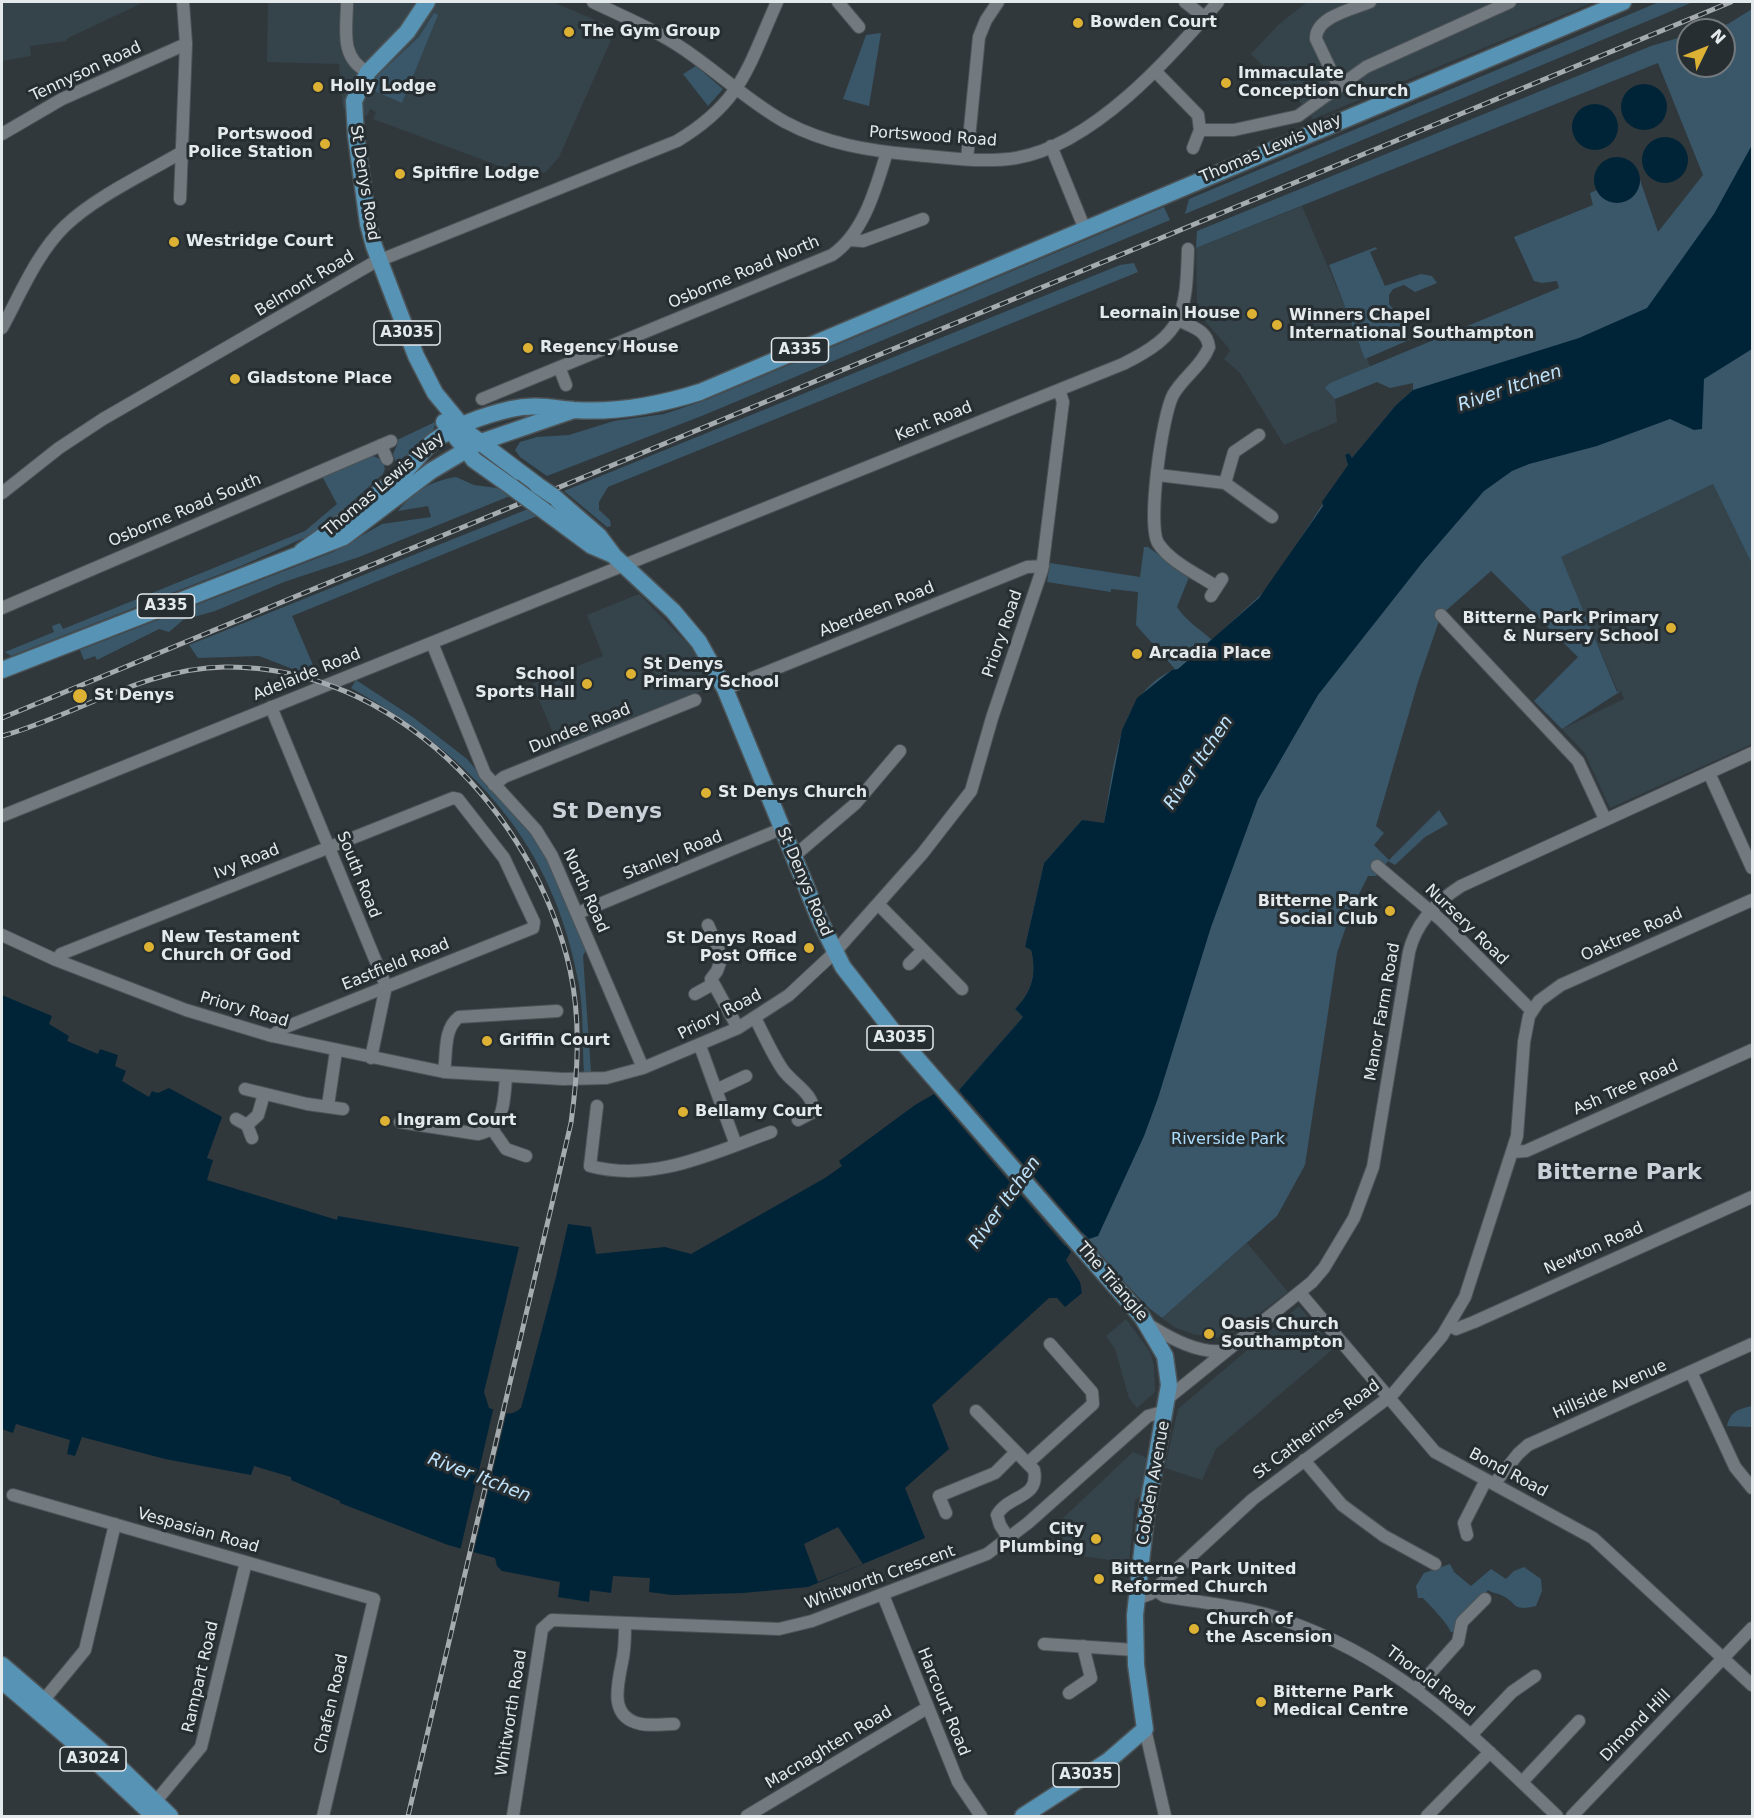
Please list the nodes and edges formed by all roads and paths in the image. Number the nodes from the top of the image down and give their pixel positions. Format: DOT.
graph roads {
  1 [pos="183,2"];
  2 [pos="347,2"];
  3 [pos="427,2"];
  4 [pos="593,2"];
  5 [pos="777,2"];
  6 [pos="838,2"];
  7 [pos="998,2"];
  8 [pos="1185,2"];
  9 [pos="1218,2"];
  10 [pos="1370,2"];
  11 [pos="1510,2"];
  12 [pos="1623,2"];
  13 [pos="1204,17"];
  14 [pos="859,27"];
  15 [pos="186,44"];
  16 [pos="1155,71"];
  17 [pos="368,72"];
  18 [pos="1338,85"];
  19 [pos="738,89"];
  20 [pos="1200,130"];
  21 [pos="2,134"];
  22 [pos="1051,146"];
  23 [pos="1193,148"];
  24 [pos="182,152"];
  25 [pos="887,152"];
  26 [pos="967,159"];
  27 [pos="180,199"];
  28 [pos="916,218"];
  29 [pos="1084,227"];
  30 [pos="850,240"];
  31 [pos="1188,249"];
  32 [pos="379,260"];
  33 [pos="1178,320"];
  34 [pos="2,328"];
  35 [pos="560,369"];
  36 [pos="566,385"];
  37 [pos="1059,390"];
  38 [pos="482,399"];
  39 [pos="574,410"];
  40 [pos="533,424"];
  41 [pos="1258,435"];
  42 [pos="463,437"];
  43 [pos="387,459"];
  44 [pos="508,464"];
  45 [pos="1158,475"];
  46 [pos="1225,483"];
  47 [pos="2,494"];
  48 [pos="1272,517"];
  49 [pos="302,552"];
  50 [pos="619,560"];
  51 [pos="1043,566"];
  52 [pos="1217,588"];
  53 [pos="2,608"];
  54 [pos="1441,615"];
  55 [pos="432,643"];
  56 [pos="2,670"];
  57 [pos="725,689"];
  58 [pos="695,700"];
  59 [pos="271,707"];
  60 [pos="900,751"];
  61 [pos="1752,753"];
  62 [pos="1709,773"];
  63 [pos="494,785"];
  64 [pos="2,816"];
  65 [pos="1605,819"];
  66 [pos="782,829"];
  67 [pos="329,847"];
  68 [pos="793,857"];
  69 [pos="1377,866"];
  70 [pos="1752,868"];
  71 [pos="1752,900"];
  72 [pos="879,905"];
  73 [pos="1429,912"];
  74 [pos="578,913"];
  75 [pos="708,925"];
  76 [pos="533,928"];
  77 [pos="2,935"];
  78 [pos="923,950"];
  79 [pos="834,953"];
  80 [pos="56,960"];
  81 [pos="909,964"];
  82 [pos="713,984"];
  83 [pos="386,986"];
  84 [pos="963,989"];
  85 [pos="694,994"];
  86 [pos="1531,1010"];
  87 [pos="557,1011"];
  88 [pos="493,1014"];
  89 [pos="755,1018"];
  90 [pos="493,1028"];
  91 [pos="738,1028"];
  92 [pos="272,1036"];
  93 [pos="700,1046"];
  94 [pos="1752,1050"];
  95 [pos="336,1051"];
  96 [pos="371,1058"];
  97 [pos="643,1068"];
  98 [pos="444,1072"];
  99 [pos="746,1076"];
  100 [pos="506,1077"];
  101 [pos="245,1089"];
  102 [pos="716,1090"];
  103 [pos="264,1094"];
  104 [pos="328,1105"];
  105 [pos="597,1106"];
  106 [pos="343,1109"];
  107 [pos="798,1120"];
  108 [pos="400,1122"];
  109 [pos="421,1126"];
  110 [pos="492,1130"];
  111 [pos="771,1132"];
  112 [pos="252,1138"];
  113 [pos="418,1140"];
  114 [pos="736,1144"];
  115 [pos="1512,1152"];
  116 [pos="526,1156"];
  117 [pos="1752,1197"];
  118 [pos="1074,1239"];
  119 [pos="1300,1293"];
  120 [pos="1149,1325"];
  121 [pos="1450,1326"];
  122 [pos="1050,1344"];
  123 [pos="1752,1344"];
  124 [pos="1225,1351"];
  125 [pos="1691,1372"];
  126 [pos="1388,1398"];
  127 [pos="1167,1405"];
  128 [pos="976,1411"];
  129 [pos="1016,1452"];
  130 [pos="1304,1460"];
  131 [pos="1029,1462"];
  132 [pos="1490,1482"];
  133 [pos="1752,1488"];
  134 [pos="13,1495"];
  135 [pos="946,1513"];
  136 [pos="115,1524"];
  137 [pos="1467,1535"];
  138 [pos="1009,1539"];
  139 [pos="246,1562"];
  140 [pos="1435,1564"];
  141 [pos="1155,1590"];
  142 [pos="883,1595"];
  143 [pos="374,1599"];
  144 [pos="1136,1599"];
  145 [pos="1485,1599"];
  146 [pos="552,1620"];
  147 [pos="625,1623"];
  148 [pos="1752,1628"];
  149 [pos="1044,1644"];
  150 [pos="1083,1646"];
  151 [pos="1135,1650"];
  152 [pos="1724,1658"];
  153 [pos="2,1665"];
  154 [pos="1535,1676"];
  155 [pos="2,1681"];
  156 [pos="1752,1685"];
  157 [pos="1416,1689"];
  158 [pos="1069,1693"];
  159 [pos="39,1705"];
  160 [pos="927,1708"];
  161 [pos="1579,1721"];
  162 [pos="674,1724"];
  163 [pos="1145,1729"];
  164 [pos="1471,1735"];
  165 [pos="1490,1752"];
  166 [pos="1522,1782"];
  167 [pos="151,1811"];
  168 [pos="170,1816"];
  169 [pos="323,1816"];
  170 [pos="513,1816"];
  171 [pos="747,1816"];
  172 [pos="981,1816"];
  173 [pos="1023,1816"];
  174 [pos="1165,1816"];
  175 [pos="1427,1816"];
  176 [pos="1557,1816"];
  177 [pos="1572,1816"];
  1 -- 15 [label="street"];
  2 -- 17 [label="street"];
  3 -- 17 [label="main road, St Denys Road / A3035"];
  4 -- 19 [label="street, Portswood Road"];
  5 -- 19 [label="street, Belmont Road"];
  6 -- 14 [label="street"];
  7 -- 26 [label="street"];
  8 -- 13 [label="street"];
  9 -- 13 [label="street, Portswood Road"];
  10 -- 18 [label="street"];
  11 -- 18 [label="street"];
  12 -- 29 [label="main road, Thomas Lewis Way / A335"];
  13 -- 16 [label="street, Portswood Road"];
  15 -- 21 [label="street, Tennyson Road"];
  15 -- 24 [label="street"];
  16 -- 20 [label="street"];
  16 -- 22 [label="street, Portswood Road"];
  17 -- 32 [label="main road, St Denys Road / A3035"];
  18 -- 20 [label="street"];
  19 -- 25 [label="street, Portswood Road"];
  19 -- 32 [label="street, Belmont Road"];
  20 -- 23 [label="street"];
  22 -- 26 [label="street, Portswood Road"];
  22 -- 29 [label="street"];
  24 -- 27 [label="street"];
  24 -- 34 [label="street"];
  25 -- 26 [label="street, Portswood Road"];
  25 -- 30 [label="street, Osborne Road North"];
  28 -- 30 [label="street"];
  29 -- 39 [label="main road, Thomas Lewis Way / A335"];
  30 -- 35 [label="street, Osborne Road North"];
  31 -- 33 [label="street, Kent Road"];
  32 -- 42 [label="main road, St Denys Road / A3035"];
  32 -- 47 [label="street, Belmont Road"];
  33 -- 37 [label="street, Kent Road"];
  33 -- 45 [label="street"];
  35 -- 36 [label="street"];
  35 -- 38 [label="street, Osborne Road North"];
  37 -- 50 [label="street, Kent Road"];
  37 -- 51 [label="street, Priory Road"];
  39 -- 40 [label="main road, Thomas Lewis Way / A335"];
  39 -- 42 [label="main road, Thomas Lewis Way / A335"];
  40 -- 42 [label="main road, Thomas Lewis Way / A335"];
  40 -- 44 [label="main road"];
  41 -- 46 [label="street"];
  42 -- 44 [label="main road, St Denys Road / A3035"];
  42 -- 49 [label="main road, Thomas Lewis Way / A335"];
  42 -- 49 [label="main road, Thomas Lewis Way / A335"];
  42 -- 50 [label="main road, St Denys Road / A3035, bridge"];
  43 -- 53 [label="street, Osborne Road South"];
  44 -- 50 [label="main road, St Denys Road / A3035, bridge"];
  45 -- 46 [label="street"];
  45 -- 52 [label="street"];
  46 -- 48 [label="street"];
  49 -- 56 [label="main road, Thomas Lewis Way / A335"];
  50 -- 55 [label="street, Adelaide Road"];
  50 -- 57 [label="main road, St Denys Road / A3035"];
  51 -- 57 [label="street, Aberdeen Road"];
  51 -- 72 [label="street, Priory Road"];
  54 -- 65 [label="street"];
  55 -- 59 [label="street, Adelaide Road"];
  55 -- 63 [label="street, North Road"];
  57 -- 66 [label="main road, St Denys Road / A3035"];
  58 -- 63 [label="street, Dundee Road"];
  59 -- 64 [label="street, Adelaide Road"];
  59 -- 67 [label="street, South Road"];
  60 -- 68 [label="street"];
  61 -- 62 [label="street, Manor Farm Road"];
  62 -- 65 [label="street, Manor Farm Road"];
  62 -- 70 [label="street"];
  63 -- 74 [label="street, North Road"];
  65 -- 73 [label="street, Manor Farm Road"];
  66 -- 68 [label="main road, St Denys Road / A3035"];
  66 -- 74 [label="street, Stanley Road"];
  67 -- 76 [label="street, Ivy Road"];
  67 -- 80 [label="street, Ivy Road"];
  67 -- 83 [label="street, South Road"];
  68 -- 79 [label="main road, St Denys Road / A3035"];
  69 -- 73 [label="street, Nursery Road"];
  71 -- 86 [label="street, Oaktree Road"];
  72 -- 78 [label="street"];
  72 -- 79 [label="street, Priory Road"];
  73 -- 86 [label="street, Nursery Road"];
  73 -- 119 [label="street, Manor Farm Road"];
  74 -- 97 [label="street, North Road"];
  75 -- 82 [label="street"];
  76 -- 83 [label="street, Eastfield Road"];
  77 -- 80 [label="street, Priory Road"];
  78 -- 81 [label="street"];
  78 -- 84 [label="street"];
  79 -- 89 [label="street, Priory Road"];
  79 -- 118 [label="main road, St Denys Road / A3035"];
  80 -- 92 [label="street, Priory Road"];
  82 -- 85 [label="street"];
  82 -- 91 [label="street"];
  83 -- 92 [label="street, Eastfield Road"];
  83 -- 96 [label="street"];
  86 -- 115 [label="street, St Catherines Road"];
  87 -- 88 [label="street"];
  88 -- 90 [label="street"];
  88 -- 98 [label="street"];
  89 -- 91 [label="street, Priory Road"];
  89 -- 107 [label="street"];
  91 -- 93 [label="street, Priory Road"];
  92 -- 95 [label="street, Priory Road"];
  93 -- 97 [label="street, Priory Road"];
  93 -- 102 [label="street"];
  94 -- 115 [label="street, Ash Tree Road"];
  95 -- 96 [label="street, Priory Road"];
  95 -- 104 [label="street"];
  96 -- 98 [label="street, Priory Road"];
  97 -- 100 [label="street, Priory Road"];
  98 -- 100 [label="street, Priory Road"];
  99 -- 102 [label="street"];
  100 -- 110 [label="street"];
  101 -- 103 [label="street"];
  102 -- 114 [label="street"];
  103 -- 104 [label="street"];
  103 -- 112 [label="street"];
  104 -- 106 [label="street"];
  105 -- 114 [label="street"];
  108 -- 109 [label="street"];
  109 -- 110 [label="street"];
  109 -- 113 [label="street"];
  110 -- 116 [label="street"];
  111 -- 114 [label="street"];
  115 -- 121 [label="street, St Catherines Road"];
  117 -- 121 [label="street, Newton Road"];
  118 -- 120 [label="main road, The Triangle / A3035"];
  119 -- 124 [label="street, Manor Farm Road"];
  119 -- 126 [label="street, Bond Road"];
  120 -- 124 [label="street, The Triangle"];
  120 -- 127 [label="main road, The Triangle / A3035"];
  121 -- 126 [label="street, St Catherines Road"];
  122 -- 131 [label="street"];
  123 -- 125 [label="street, Hillside Avenue"];
  124 -- 127 [label="street, Manor Farm Road"];
  125 -- 132 [label="street, Hillside Avenue"];
  125 -- 133 [label="street"];
  126 -- 130 [label="street, St Catherines Road"];
  126 -- 132 [label="street, Bond Road"];
  127 -- 138 [label="street, Whitworth Crescent"];
  127 -- 144 [label="main road, Cobden Avenue / A3035"];
  128 -- 129 [label="street"];
  129 -- 131 [label="street"];
  129 -- 135 [label="street"];
  130 -- 140 [label="street"];
  130 -- 141 [label="street, St Catherines Road"];
  131 -- 138 [label="street"];
  132 -- 137 [label="street, Hillside Avenue"];
  132 -- 152 [label="street, Bond Road"];
  134 -- 136 [label="street, Vespasian Road"];
  136 -- 139 [label="street, Vespasian Road"];
  136 -- 159 [label="street"];
  138 -- 142 [label="street, Whitworth Crescent"];
  139 -- 143 [label="street, Vespasian Road"];
  139 -- 167 [label="street, Rampart Road"];
  141 -- 144 [label="street, St Catherines Road"];
  141 -- 157 [label="street, Thorold Road"];
  142 -- 147 [label="street, Whitworth Crescent"];
  142 -- 160 [label="street, Harcourt Road"];
  143 -- 169 [label="street, Chafen Road"];
  144 -- 151 [label="main road, Cobden Avenue / A3035"];
  145 -- 157 [label="street"];
  146 -- 147 [label="street, Whitworth Crescent"];
  146 -- 170 [label="street, Whitworth Road"];
  147 -- 162 [label="street"];
  148 -- 152 [label="street, Dimond Hill"];
  149 -- 150 [label="street"];
  150 -- 151 [label="street"];
  150 -- 158 [label="street"];
  151 -- 163 [label="main road, Cobden Avenue / A3035"];
  152 -- 156 [label="street, Bond Road"];
  152 -- 177 [label="street, Dimond Hill"];
  153 -- 159 [label="main road, A3024"];
  154 -- 164 [label="street"];
  155 -- 159 [label="main road, A3024"];
  157 -- 164 [label="street, Thorold Road"];
  159 -- 167 [label="main road, A3024"];
  160 -- 171 [label="street, Macnaghten Road"];
  160 -- 172 [label="street, Harcourt Road"];
  161 -- 166 [label="street"];
  163 -- 173 [label="main road, A3035"];
  163 -- 174 [label="street, Cobden Avenue"];
  164 -- 165 [label="street, Thorold Road"];
  165 -- 166 [label="street, Thorold Road"];
  165 -- 175 [label="street"];
  166 -- 176 [label="street, Thorold Road"];
  167 -- 168 [label="main road, A3024"];
}
